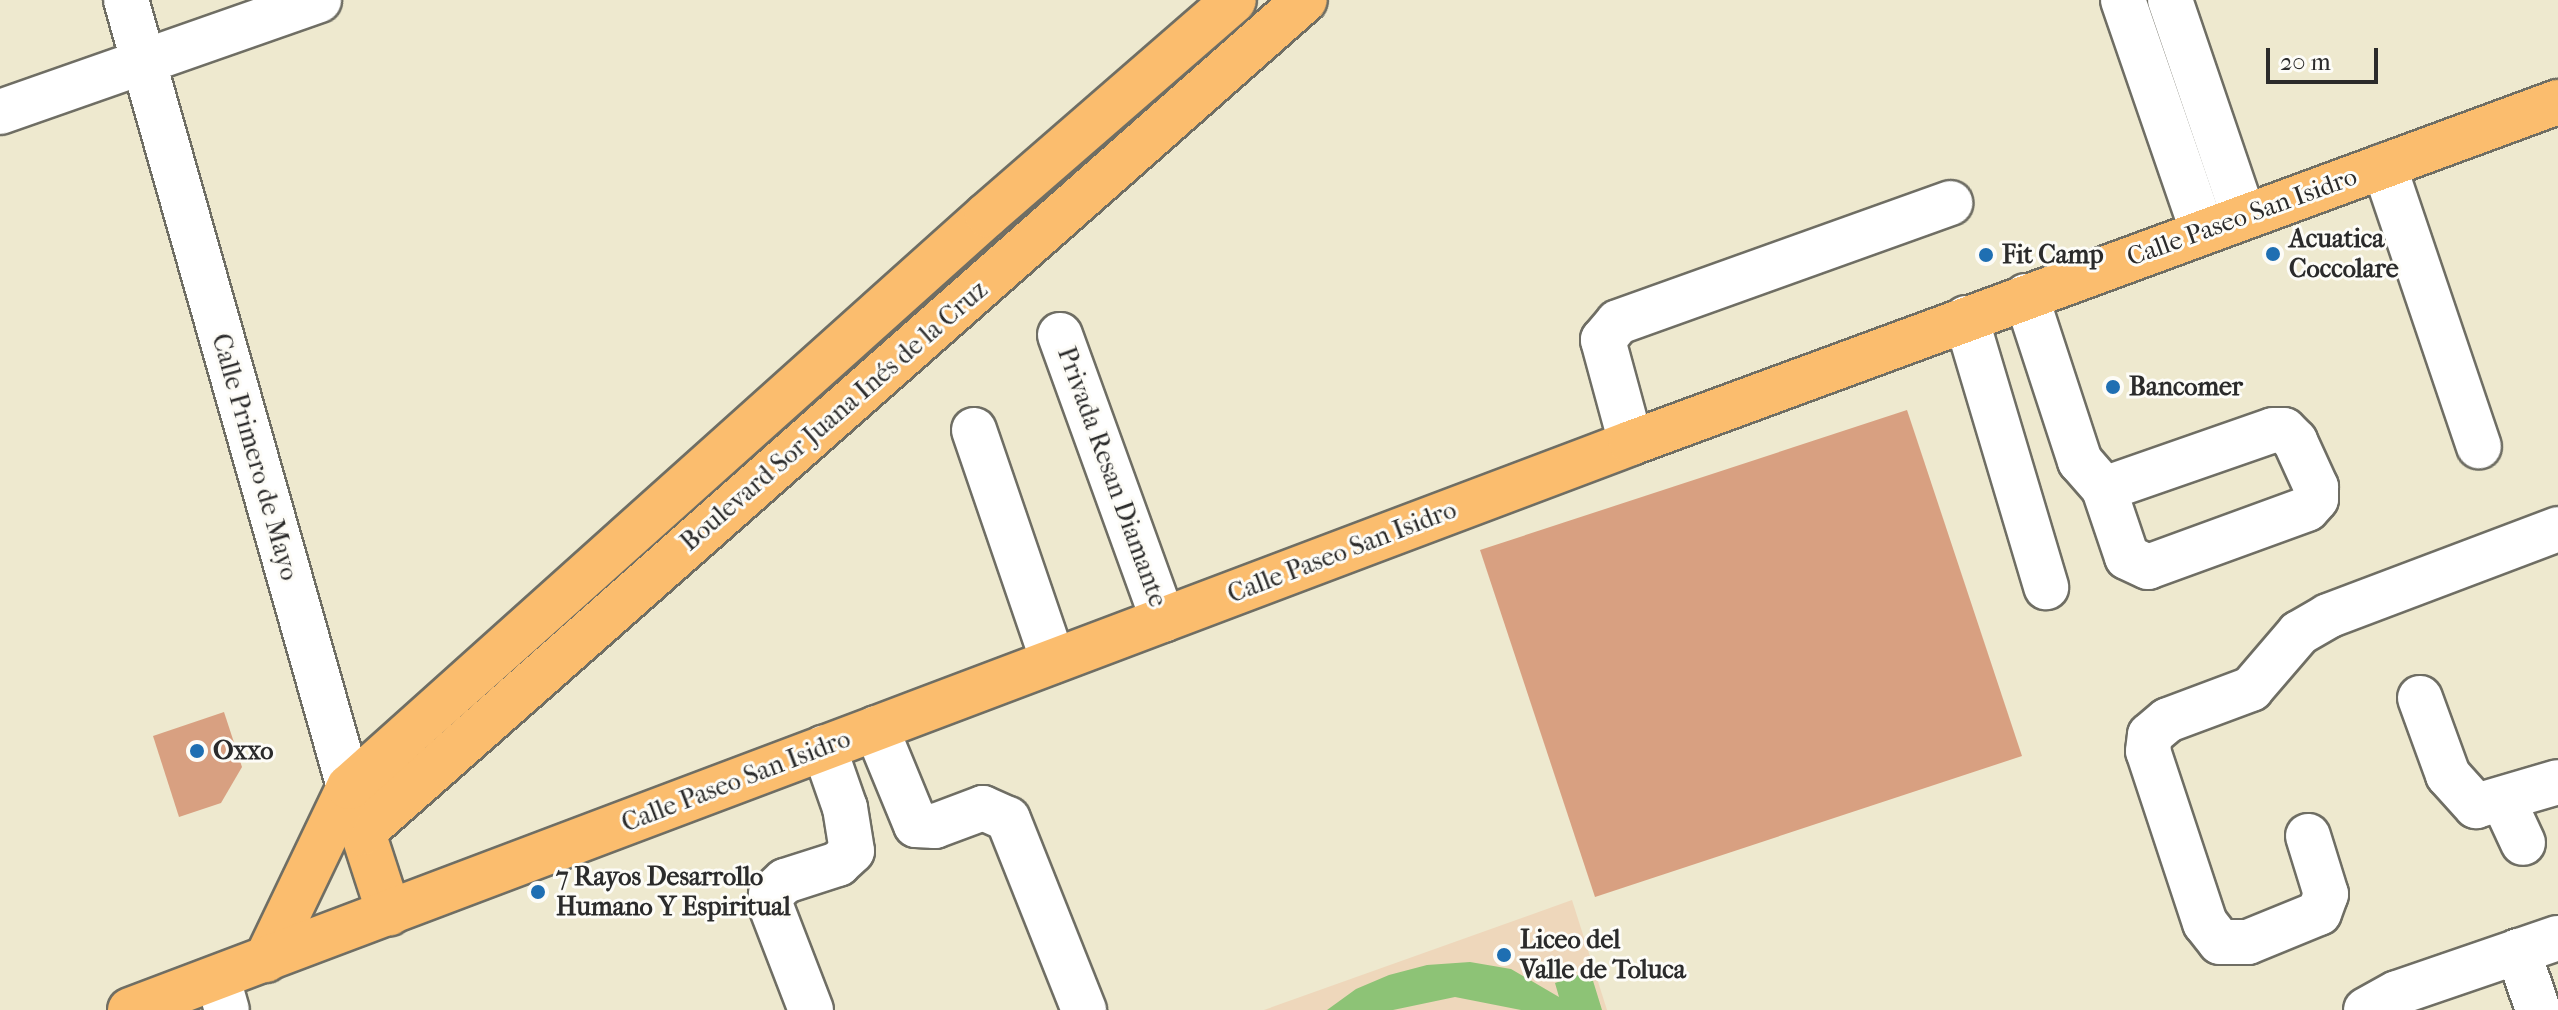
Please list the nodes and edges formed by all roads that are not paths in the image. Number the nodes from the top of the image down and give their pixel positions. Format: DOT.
graph roads {
  1 [pos="126,0"];
  2 [pos="1234,0"];
  3 [pos="1305,0"];
  4 [pos="2123,0"];
  5 [pos="2170,0"];
  6 [pos="298,4"];
  7 [pos="142,59"];
  8 [pos="2558,102"];
  9 [pos="0,112"];
  10 [pos="2384,166"];
  11 [pos="1950,203"];
  12 [pos="2244,217"];
  13 [pos="2203,232"];
  14 [pos="2026,296"];
  15 [pos="1966,318"];
  16 [pos="1060,335"];
  17 [pos="974,430"];
  18 [pos="1631,443"];
  19 [pos="2479,446"];
  20 [pos="2104,489"];
  21 [pos="2558,529"];
  22 [pos="2046,587"];
  23 [pos="1163,620"];
  24 [pos="1053,661"];
  25 [pos="2420,698"];
  26 [pos="876,728"];
  27 [pos="824,748"];
  28 [pos="2558,782"];
  29 [pos="349,787"];
  30 [pos="2504,802"];
  31 [pos="362,833"];
  32 [pos="2308,836"];
  33 [pos="2523,843"];
  34 [pos="389,913"];
  35 [pos="2538,944"];
  36 [pos="266,960"];
  37 [pos="222,994"];
  38 [pos="130,1010"];
  39 [pos="811,1010"];
  40 [pos="1084,1010"];
  41 [pos="2366,1010"];
  42 [pos="2538,1010"];
  1 -- 7 [label="street, Calle Primero de Mayo"];
  2 -- 29 [label="main road, Boulevard Sor Juana Inés de la Cruz"];
  3 -- 31 [label="main road, Boulevard Sor Juana Inés de la Cruz"];
  4 -- 13 [label="street"];
  5 -- 12 [label="street"];
  6 -- 7 [label="street"];
  7 -- 9 [label="street"];
  7 -- 29 [label="street, Calle Primero de Mayo"];
  8 -- 10 [label="main road, Calle Paseo San Isidro"];
  10 -- 12 [label="main road, Calle Paseo San Isidro"];
  10 -- 19 [label="street"];
  11 -- 18 [label="street"];
  12 -- 13 [label="main road, Calle Paseo San Isidro"];
  13 -- 14 [label="main road, Calle Paseo San Isidro"];
  14 -- 15 [label="main road, Calle Paseo San Isidro"];
  14 -- 20 [label="street"];
  15 -- 18 [label="main road, Calle Paseo San Isidro"];
  15 -- 22 [label="street"];
  16 -- 23 [label="street, Privada Resan Diamante"];
  17 -- 24 [label="street"];
  18 -- 23 [label="main road, Calle Paseo San Isidro"];
  21 -- 32 [label="street"];
  23 -- 24 [label="main road, Calle Paseo San Isidro"];
  24 -- 26 [label="main road, Calle Paseo San Isidro"];
  25 -- 30 [label="street"];
  26 -- 27 [label="main road, Calle Paseo San Isidro"];
  26 -- 40 [label="street"];
  27 -- 34 [label="main road, Calle Paseo San Isidro"];
  27 -- 39 [label="street"];
  28 -- 30 [label="street"];
  29 -- 31 [label="main road, Calle Primero de Mayo"];
  29 -- 36 [label="main road"];
  30 -- 33 [label="street"];
  31 -- 34 [label="main road, Calle Primero de Mayo"];
  34 -- 36 [label="main road, Calle Paseo San Isidro"];
  35 -- 41 [label="street"];
  35 -- 42 [label="street"];
  36 -- 37 [label="main road, Calle Paseo San Isidro"];
  37 -- 38 [label="main road, Calle Paseo San Isidro"];
}
